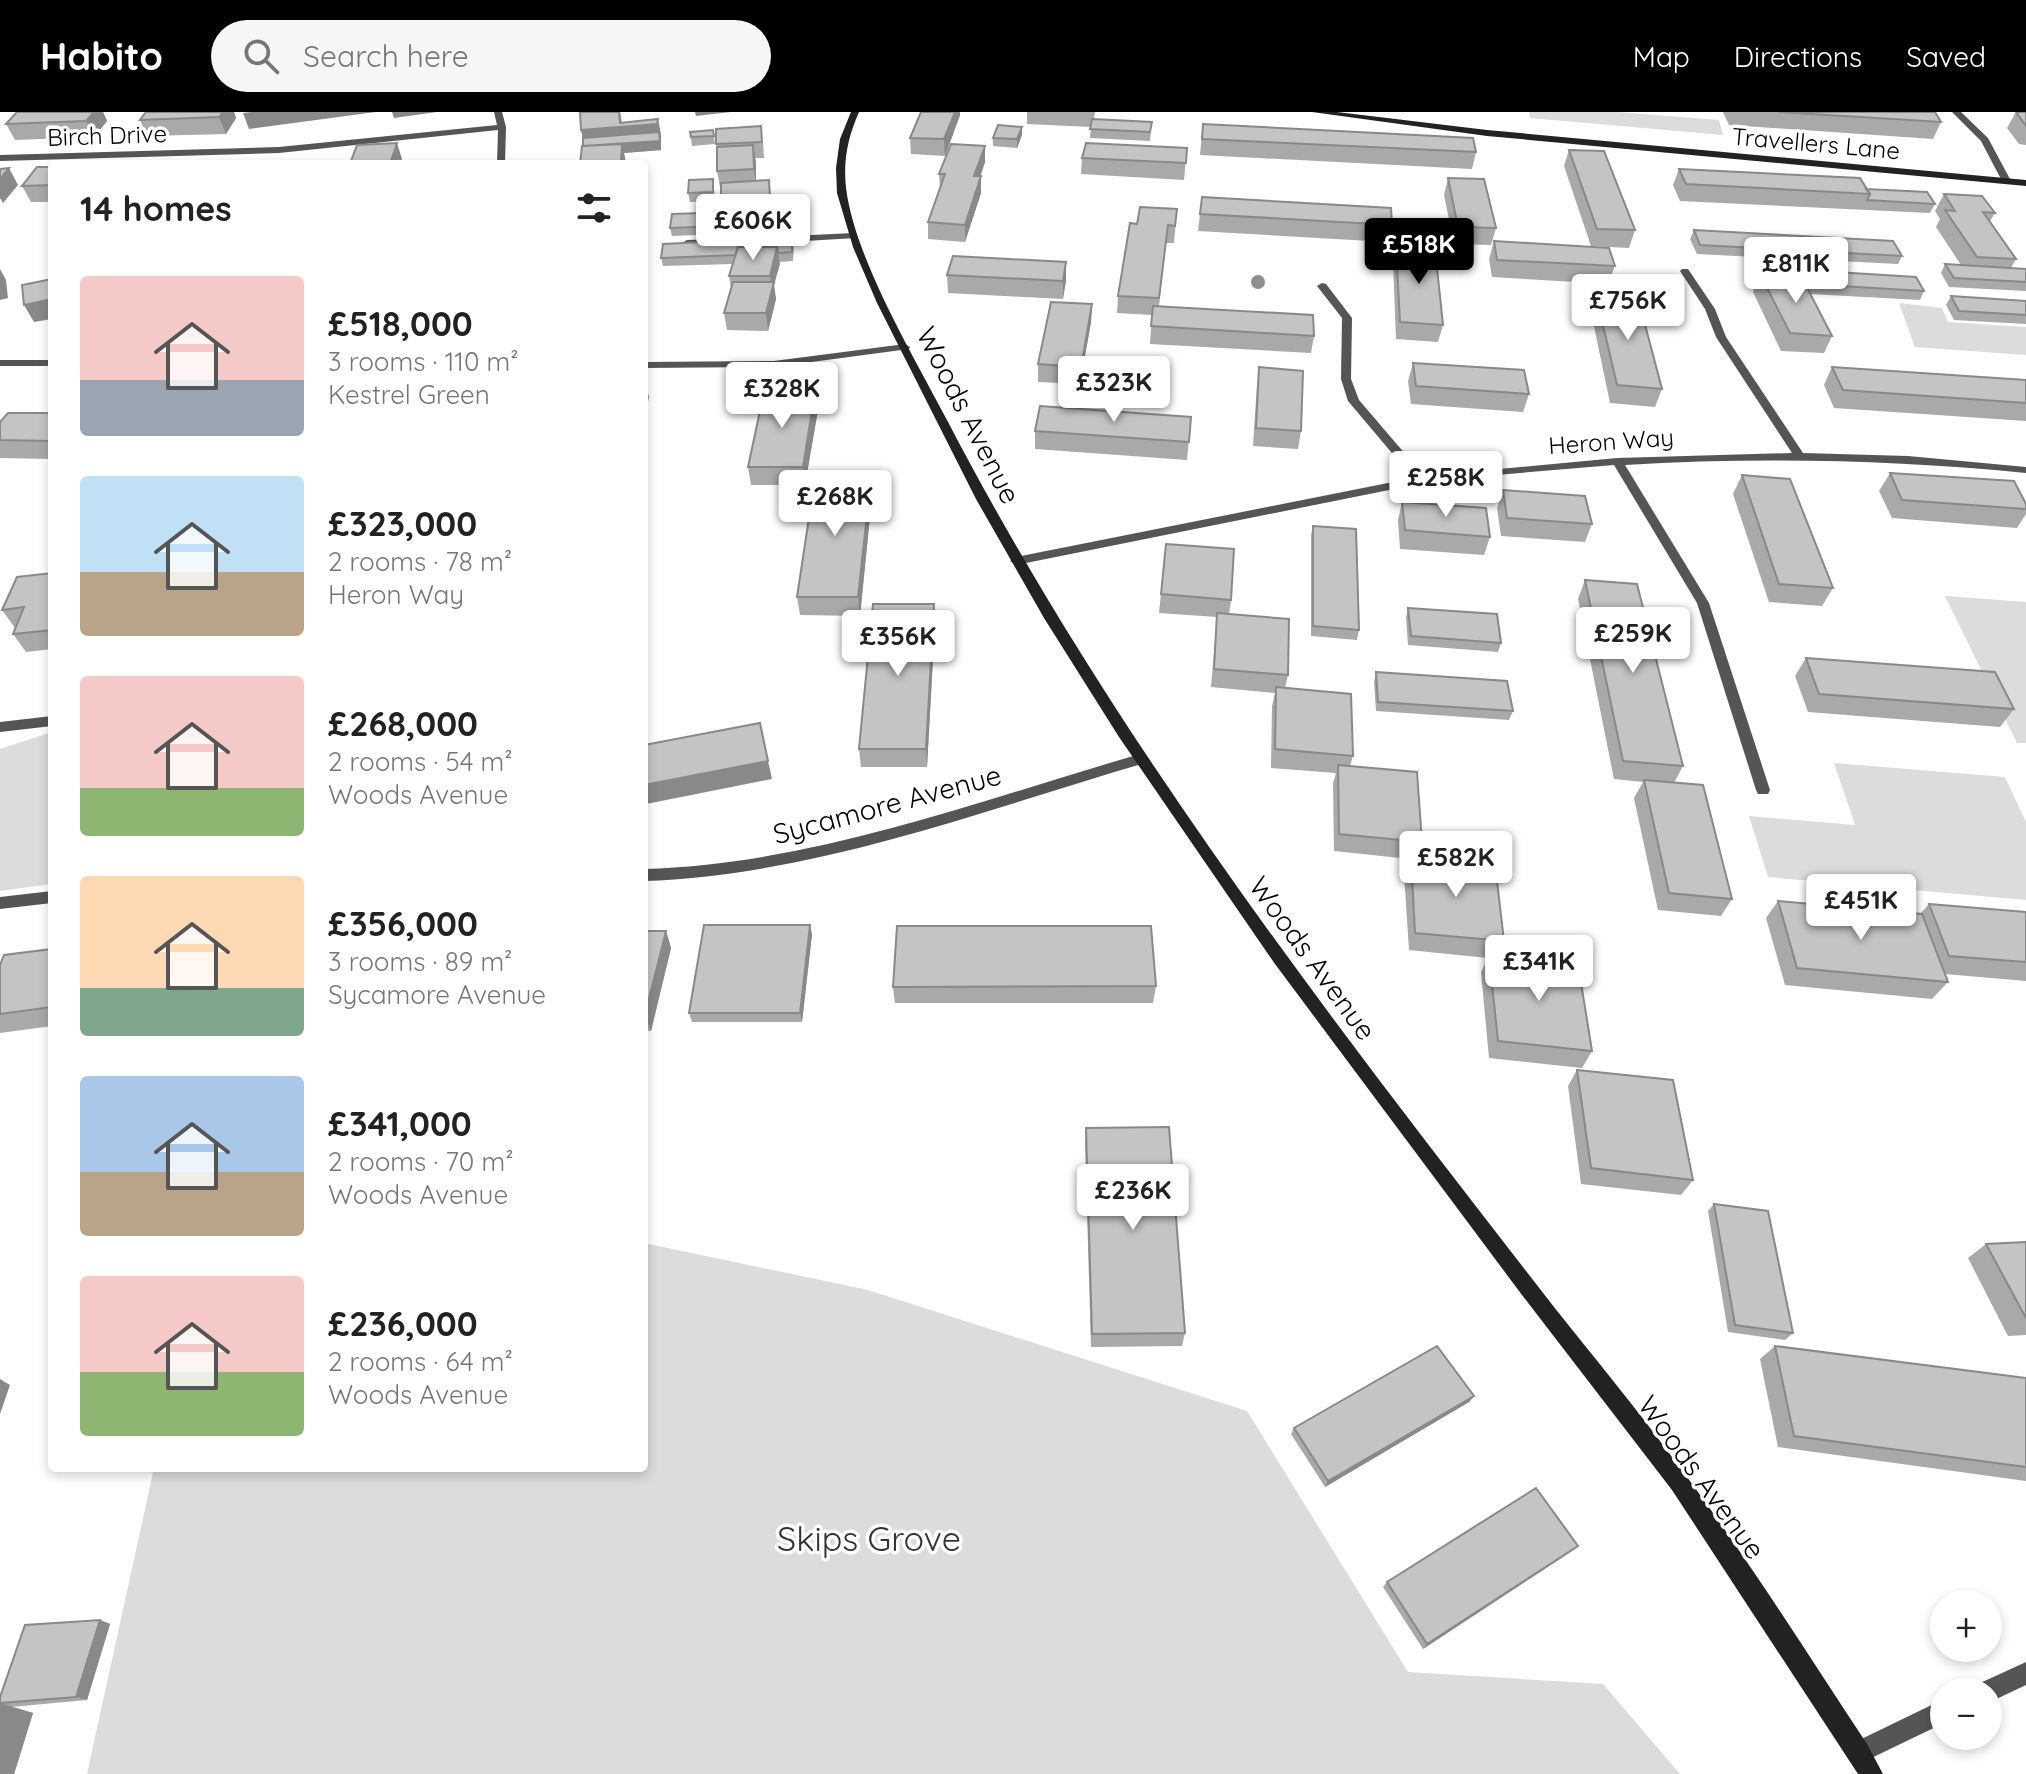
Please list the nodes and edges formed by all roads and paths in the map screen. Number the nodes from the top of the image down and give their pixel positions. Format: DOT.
graph roads {
  1 [pos="498,112"];
  2 [pos="855,112"];
  3 [pos="1316,112"];
  4 [pos="1956,112"];
  5 [pos="502,127"];
  6 [pos="0,158"];
  7 [pos="501,160"];
  8 [pos="2006,181"];
  9 [pos="2026,183"];
  10 [pos="853,236"];
  11 [pos="761,240"];
  12 [pos="732,241"];
  13 [pos="687,243"];
  14 [pos="1685,271"];
  15 [pos="1322,286"];
  16 [pos="905,347"];
  17 [pos="0,363"];
  18 [pos="48,363"];
  19 [pos="648,365"];
  20 [pos="1798,454"];
  21 [pos="1617,461"];
  22 [pos="2026,470"];
  23 [pos="1419,478"];
  24 [pos="1016,561"];
  25 [pos="48,721"];
  26 [pos="0,727"];
  27 [pos="1140,759"];
  28 [pos="1763,790"];
  29 [pos="648,875"];
  30 [pos="48,897"];
  31 [pos="0,903"];
  32 [pos="2026,1673"];
  33 [pos="2002,1684"];
  34 [pos="1930,1718"];
  35 [pos="1859,1752"];
  36 [pos="1871,1774"];
  1 -- 5 [label="street"];
  2 -- 10 [label="street, Woods Avenue"];
  3 -- 8 [label="street, Travellers Lane"];
  4 -- 8 [label="street"];
  5 -- 6 [label="street, Birch Drive"];
  5 -- 7 [label="street"];
  8 -- 9 [label="street, Travellers Lane"];
  10 -- 11 [label="street"];
  10 -- 16 [label="street, Woods Avenue"];
  12 -- 13 [label="street"];
  14 -- 20 [label="street"];
  15 -- 23 [label="street"];
  16 -- 19 [label="street"];
  16 -- 24 [label="street, Woods Avenue"];
  17 -- 18 [label="street"];
  20 -- 21 [label="street, Heron Way"];
  20 -- 22 [label="street, Heron Way"];
  21 -- 23 [label="street, Heron Way"];
  21 -- 28 [label="street"];
  23 -- 24 [label="street, Heron Way"];
  24 -- 27 [label="street, Woods Avenue"];
  25 -- 26 [label="street"];
  27 -- 29 [label="street, Sycamore Avenue"];
  27 -- 35 [label="street, Woods Avenue"];
  30 -- 31 [label="street"];
  32 -- 33 [label="street"];
  34 -- 35 [label="street"];
  35 -- 36 [label="street, Woods Avenue"];
}
